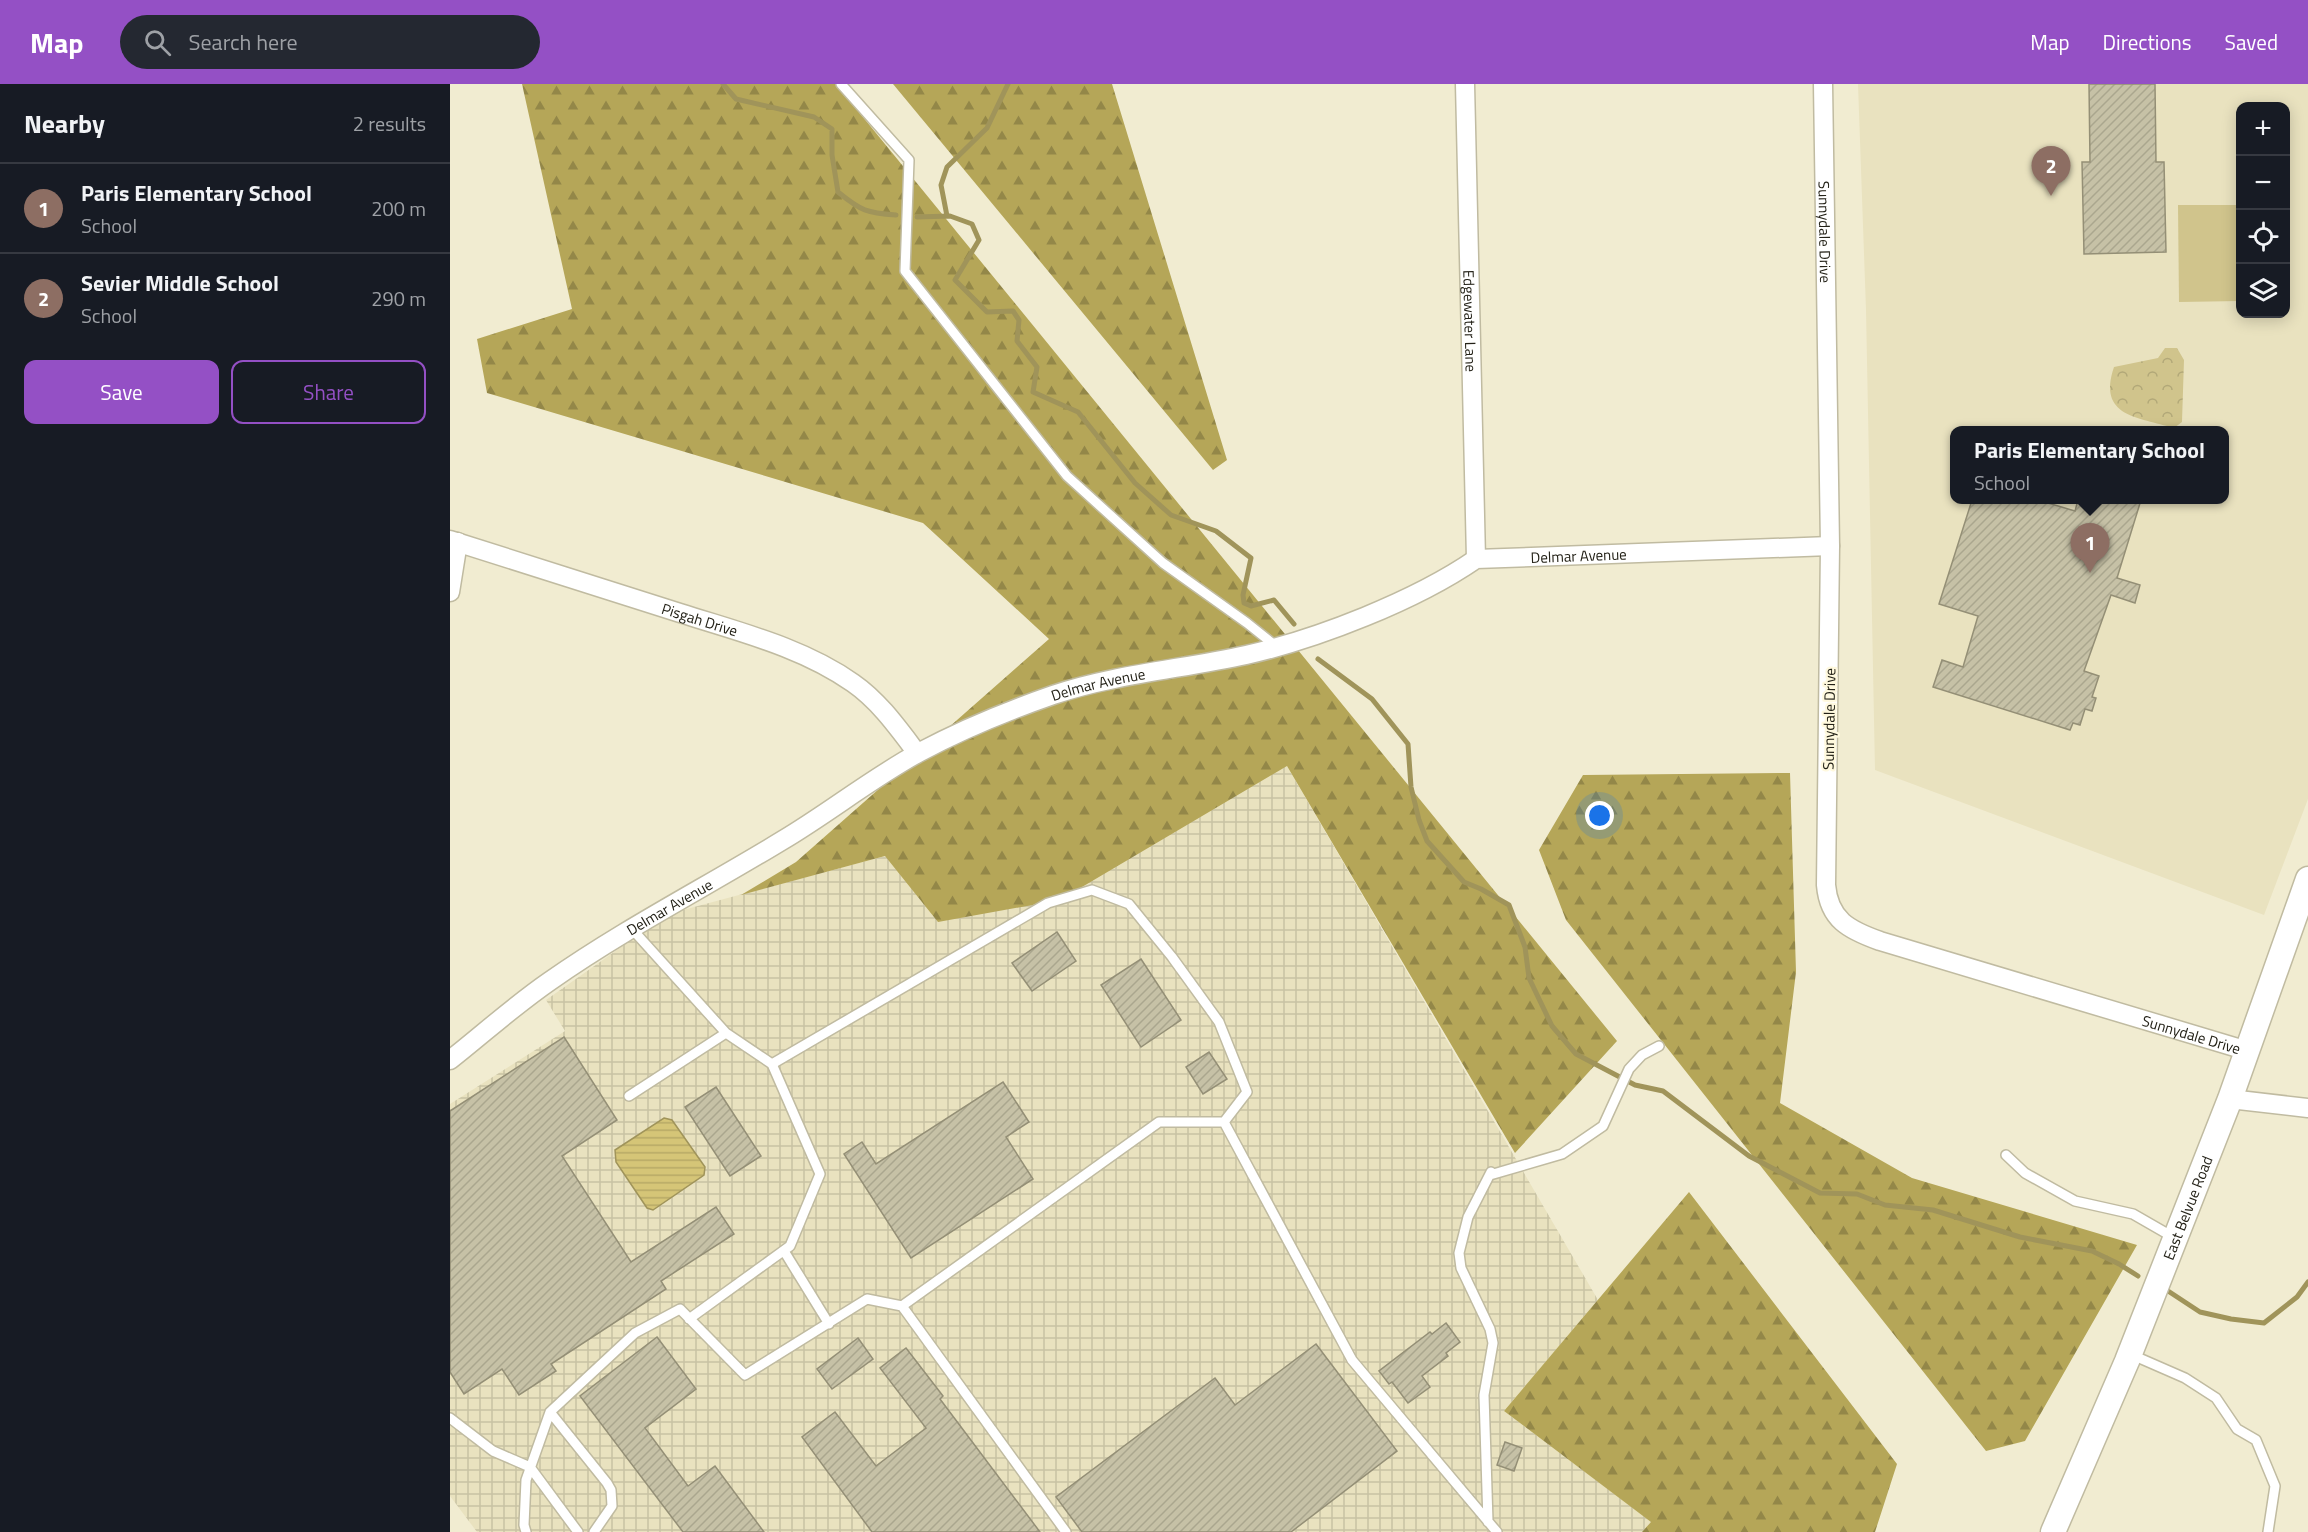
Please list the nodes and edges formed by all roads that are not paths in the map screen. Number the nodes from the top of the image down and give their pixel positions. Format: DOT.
graph roads {
  1 [pos="841,84"];
  2 [pos="1464,84"];
  3 [pos="1823,84"];
  4 [pos="454,541"];
  5 [pos="1830,546"];
  6 [pos="1476,559"];
  7 [pos="450,592"];
  8 [pos="1278,646"];
  9 [pos="917,753"];
  10 [pos="2308,879"];
  11 [pos="632,929"];
  12 [pos="726,1034"];
  13 [pos="1659,1046"];
  14 [pos="2248,1051"];
  15 [pos="450,1060"];
  16 [pos="772,1064"];
  17 [pos="629,1096"];
  18 [pos="2230,1099"];
  19 [pos="2308,1108"];
  20 [pos="1224,1122"];
  21 [pos="2006,1155"];
  22 [pos="2174,1238"];
  23 [pos="784,1251"];
  24 [pos="902,1306"];
  25 [pos="689,1319"];
  26 [pos="828,1324"];
  27 [pos="2129,1354"];
  28 [pos="550,1412"];
  29 [pos="450,1418"];
  30 [pos="530,1467"];
  31 [pos="1488,1522"];
  32 [pos="526,1532"];
  33 [pos="578,1532"];
  34 [pos="594,1532"];
  35 [pos="1066,1532"];
  36 [pos="1497,1532"];
  37 [pos="2053,1532"];
  38 [pos="2268,1532"];
  1 -- 8 [label="lane"];
  2 -- 6 [label="street, Edgewater Lane"];
  3 -- 5 [label="street, Sunnydale Drive"];
  4 -- 7 [label="street"];
  4 -- 9 [label="street, Pisgah Drive"];
  5 -- 6 [label="street, Delmar Avenue"];
  5 -- 14 [label="street, Sunnydale Drive"];
  6 -- 8 [label="street, Delmar Avenue"];
  8 -- 9 [label="street, Delmar Avenue"];
  9 -- 11 [label="street, Delmar Avenue"];
  10 -- 14 [label="street, East Belvue Road"];
  11 -- 12 [label="lane"];
  11 -- 15 [label="street, Delmar Avenue"];
  12 -- 16 [label="lane"];
  12 -- 17 [label="lane"];
  13 -- 31 [label="lane"];
  14 -- 18 [label="street, East Belvue Road"];
  16 -- 20 [label="lane"];
  16 -- 23 [label="lane"];
  18 -- 19 [label="street"];
  18 -- 22 [label="street, East Belvue Road"];
  20 -- 24 [label="lane"];
  20 -- 31 [label="lane"];
  21 -- 22 [label="lane"];
  22 -- 27 [label="street, East Belvue Road"];
  23 -- 25 [label="lane"];
  23 -- 26 [label="lane"];
  24 -- 26 [label="lane"];
  24 -- 35 [label="lane"];
  25 -- 26 [label="lane"];
  25 -- 28 [label="lane"];
  27 -- 37 [label="street, East Belvue Road"];
  27 -- 38 [label="lane"];
  28 -- 30 [label="lane"];
  28 -- 34 [label="lane"];
  29 -- 30 [label="lane"];
  30 -- 32 [label="lane"];
  30 -- 33 [label="lane"];
  31 -- 36 [label="lane"];
}
